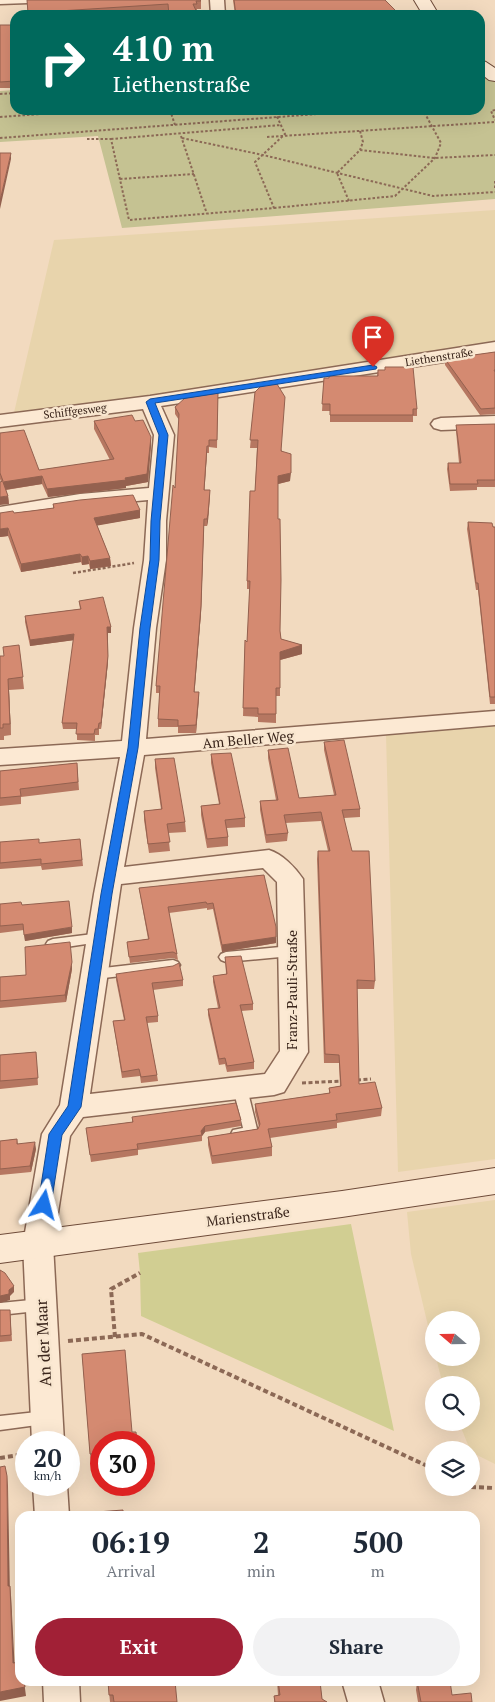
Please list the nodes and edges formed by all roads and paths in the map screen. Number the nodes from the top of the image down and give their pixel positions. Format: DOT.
graph roads {
  1 [pos="0,0"];
  2 [pos="24,0"];
  3 [pos="495,110"];
  4 [pos="22,115"];
  5 [pos="172,115"];
  6 [pos="276,115"];
  7 [pos="305,115"];
  8 [pos="426,115"];
  9 [pos="0,117"];
  10 [pos="277,118"];
  11 [pos="495,121"];
  12 [pos="175,125"];
  13 [pos="281,125"];
  14 [pos="432,126"];
  15 [pos="360,131"];
  16 [pos="180,133"];
  17 [pos="268,137"];
  18 [pos="282,137"];
  19 [pos="0,138"];
  20 [pos="182,138"];
  21 [pos="87,139"];
  22 [pos="111,139"];
  23 [pos="360,150"];
  24 [pos="263,155"];
  25 [pos="495,155"];
  26 [pos="435,158"];
  27 [pos="337,173"];
  28 [pos="194,174"];
  29 [pos="120,179"];
  30 [pos="495,181"];
  31 [pos="403,190"];
  32 [pos="495,191"];
  33 [pos="349,201"];
  34 [pos="274,208"];
  35 [pos="208,214"];
  36 [pos="495,348"];
  37 [pos="150,402"];
  38 [pos="0,421"];
  39 [pos="495,422"];
  40 [pos="441,424"];
  41 [pos="158,493"];
  42 [pos="0,513"];
  43 [pos="155,560"];
  44 [pos="72,572"];
  45 [pos="495,718"];
  46 [pos="133,748"];
  47 [pos="0,757"];
  48 [pos="110,877"];
  49 [pos="101,938"];
  50 [pos="37,946"];
  51 [pos="291,951"];
  52 [pos="226,957"];
  53 [pos="173,965"];
  54 [pos="96,974"];
  55 [pos="371,1079"];
  56 [pos="274,1084"];
  57 [pos="240,1088"];
  58 [pos="74,1107"];
  59 [pos="226,1136"];
  60 [pos="495,1181"];
  61 [pos="38,1244"];
  62 [pos="0,1249"];
  63 [pos="140,1273"];
  64 [pos="41,1305"];
  65 [pos="0,1309"];
  66 [pos="114,1336"];
  67 [pos="43,1343"];
  68 [pos="0,1422"];
  69 [pos="47,1430"];
  70 [pos="15,1456"];
  71 [pos="0,1458"];
  72 [pos="425,1465"];
  73 [pos="480,1487"];
  74 [pos="495,1488"];
  75 [pos="51,1496"];
  76 [pos="52,1511"];
  77 [pos="61,1686"];
  78 [pos="361,1686"];
  79 [pos="62,1702"];
  80 [pos="366,1702"];
  1 -- 2 [label="street"];
  3 -- 11 [label="path"];
  4 -- 9 [label="path"];
  5 -- 12 [label="path"];
  6 -- 10 [label="path"];
  7 -- 10 [label="path"];
  8 -- 14 [label="path"];
  10 -- 12 [label="path"];
  10 -- 13 [label="path"];
  11 -- 14 [label="path"];
  12 -- 19 [label="path"];
  13 -- 16 [label="path"];
  13 -- 18 [label="path"];
  14 -- 15 [label="path"];
  14 -- 26 [label="path"];
  15 -- 18 [label="path"];
  15 -- 23 [label="path"];
  16 -- 20 [label="path"];
  16 -- 22 [label="path"];
  17 -- 18 [label="path"];
  18 -- 24 [label="path"];
  20 -- 24 [label="path"];
  20 -- 28 [label="path"];
  21 -- 22 [label="path"];
  22 -- 29 [label="path"];
  23 -- 26 [label="path"];
  23 -- 27 [label="path"];
  24 -- 27 [label="path"];
  24 -- 34 [label="path"];
  25 -- 26 [label="path"];
  26 -- 31 [label="path"];
  27 -- 31 [label="path"];
  27 -- 33 [label="path"];
  28 -- 29 [label="path"];
  28 -- 35 [label="path"];
  29 -- 35 [label="path"];
  30 -- 32 [label="path"];
  31 -- 32 [label="path"];
  31 -- 33 [label="path"];
  33 -- 34 [label="path"];
  34 -- 35 [label="path"];
  36 -- 37 [label="street, Liethenstraße"];
  37 -- 38 [label="street, Schiffgesweg"];
  37 -- 41 [label="street"];
  39 -- 40 [label="street"];
  41 -- 42 [label="street"];
  41 -- 43 [label="street"];
  43 -- 44 [label="path"];
  43 -- 46 [label="street"];
  45 -- 46 [label="street, Am Beller Weg"];
  46 -- 47 [label="street, Am Beller Weg"];
  46 -- 48 [label="street"];
  48 -- 49 [label="street"];
  48 -- 51 [label="street, Franz-Pauli-Straße"];
  49 -- 50 [label="lane"];
  49 -- 54 [label="street"];
  51 -- 52 [label="lane"];
  51 -- 56 [label="street, Franz-Pauli-Straße"];
  53 -- 54 [label="lane"];
  54 -- 58 [label="street"];
  55 -- 56 [label="path"];
  56 -- 57 [label="street"];
  57 -- 58 [label="street"];
  57 -- 59 [label="lane"];
  58 -- 61 [label="street"];
  60 -- 61 [label="main road, Marienstraße"];
  61 -- 62 [label="main road, Marienstraße"];
  61 -- 64 [label="street, An der Maar"];
  63 -- 66 [label="path"];
  64 -- 65 [label="lane"];
  64 -- 67 [label="street, An der Maar"];
  66 -- 67 [label="path"];
  66 -- 72 [label="path"];
  67 -- 69 [label="street, An der Maar"];
  68 -- 69 [label="lane"];
  70 -- 71 [label="path"];
  73 -- 74 [label="path"];
  75 -- 76 [label="street"];
  77 -- 79 [label="street"];
  78 -- 80 [label="street"];
}
